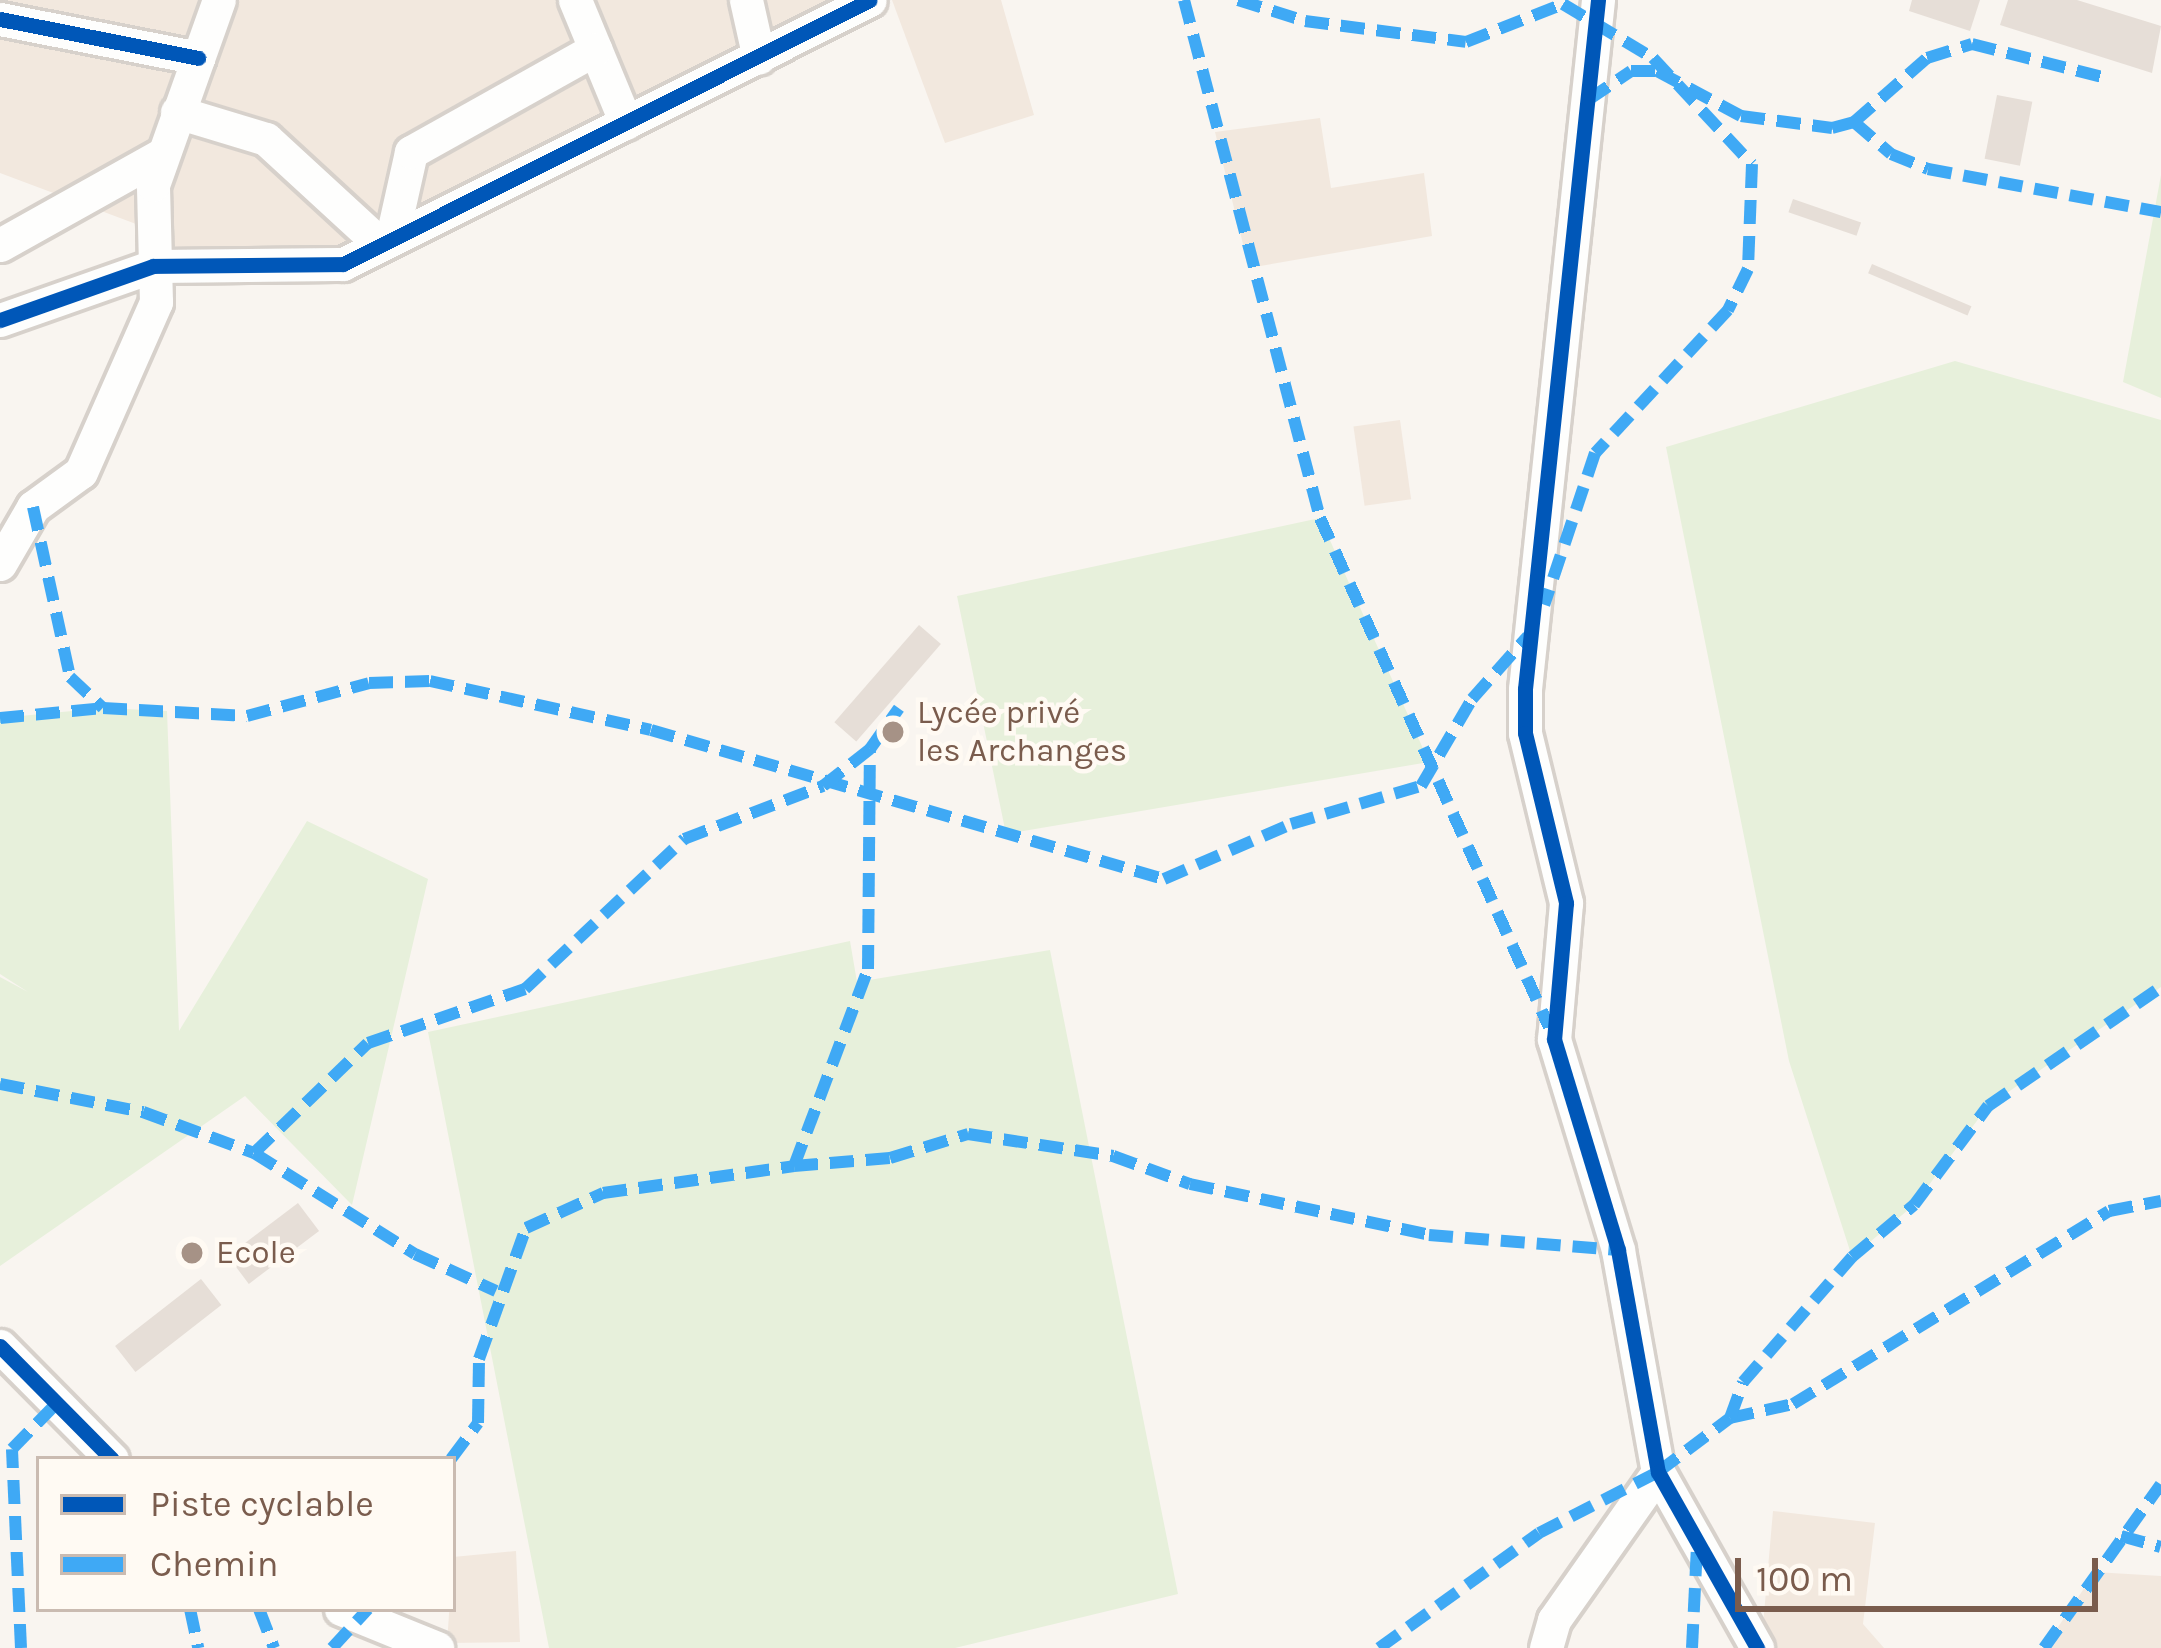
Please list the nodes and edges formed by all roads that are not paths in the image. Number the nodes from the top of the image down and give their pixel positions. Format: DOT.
graph roads {
  1 [pos="219,0"];
  2 [pos="575,0"];
  3 [pos="746,0"];
  4 [pos="870,0"];
  5 [pos="1598,0"];
  6 [pos="0,19"];
  7 [pos="596,49"];
  8 [pos="199,58"];
  9 [pos="759,58"];
  10 [pos="177,112"];
  11 [pos="626,123"];
  12 [pos="161,155"];
  13 [pos="385,240"];
  14 [pos="0,245"];
  15 [pos="153,266"];
  16 [pos="0,320"];
  17 [pos="0,564"];
  18 [pos="0,1346"];
  19 [pos="109,1456"];
  20 [pos="1658,1472"];
  21 [pos="348,1612"];
  22 [pos="437,1648"];
  23 [pos="1546,1648"];
  24 [pos="1757,1648"];
  1 -- 8 [label="street"];
  2 -- 7 [label="street"];
  3 -- 9 [label="street"];
  4 -- 9 [label="street"];
  5 -- 20 [label="street"];
  6 -- 8 [label="street"];
  7 -- 11 [label="street"];
  7 -- 13 [label="street"];
  8 -- 10 [label="street"];
  9 -- 11 [label="street"];
  10 -- 12 [label="street"];
  10 -- 13 [label="street"];
  11 -- 13 [label="street"];
  12 -- 14 [label="street"];
  12 -- 15 [label="street"];
  13 -- 15 [label="street"];
  15 -- 16 [label="street"];
  15 -- 17 [label="street"];
  18 -- 19 [label="street"];
  20 -- 23 [label="street"];
  20 -- 24 [label="street"];
  21 -- 22 [label="street"];
}
